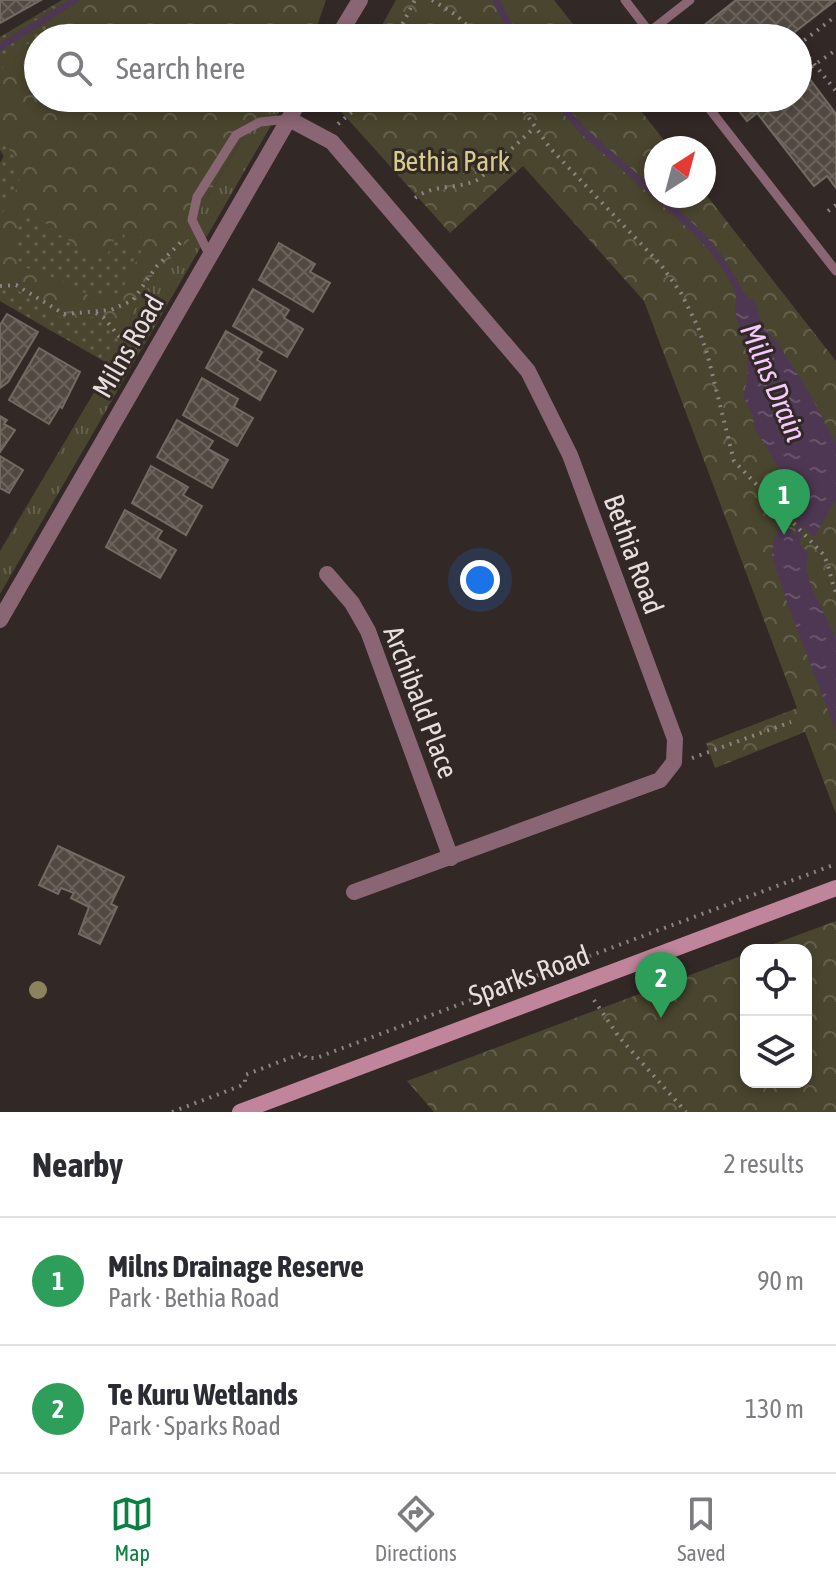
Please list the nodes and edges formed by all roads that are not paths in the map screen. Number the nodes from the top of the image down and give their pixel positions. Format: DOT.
graph roads {
  1 [pos="360,0"];
  2 [pos="625,0"];
  3 [pos="690,0"];
  4 [pos="345,24"];
  5 [pos="644,24"];
  6 [pos="664,24"];
  7 [pos="293,112"];
  8 [pos="712,112"];
  9 [pos="289,119"];
  10 [pos="210,256"];
  11 [pos="836,271"];
  12 [pos="327,574"];
  13 [pos="0,620"];
  14 [pos="451,858"];
  15 [pos="836,888"];
  16 [pos="354,892"];
  17 [pos="240,1112"];
  1 -- 4 [label="street"];
  2 -- 5 [label="lane"];
  3 -- 6 [label="lane"];
  7 -- 9 [label="street, Milns Road"];
  8 -- 11 [label="lane"];
  9 -- 10 [label="street, Milns Road"];
  9 -- 10 [label="lane"];
  9 -- 14 [label="street, Bethia Road"];
  10 -- 13 [label="street, Milns Road"];
  12 -- 14 [label="street, Archibald Place"];
  14 -- 16 [label="street"];
  15 -- 17 [label="main road, Sparks Road"];
}
